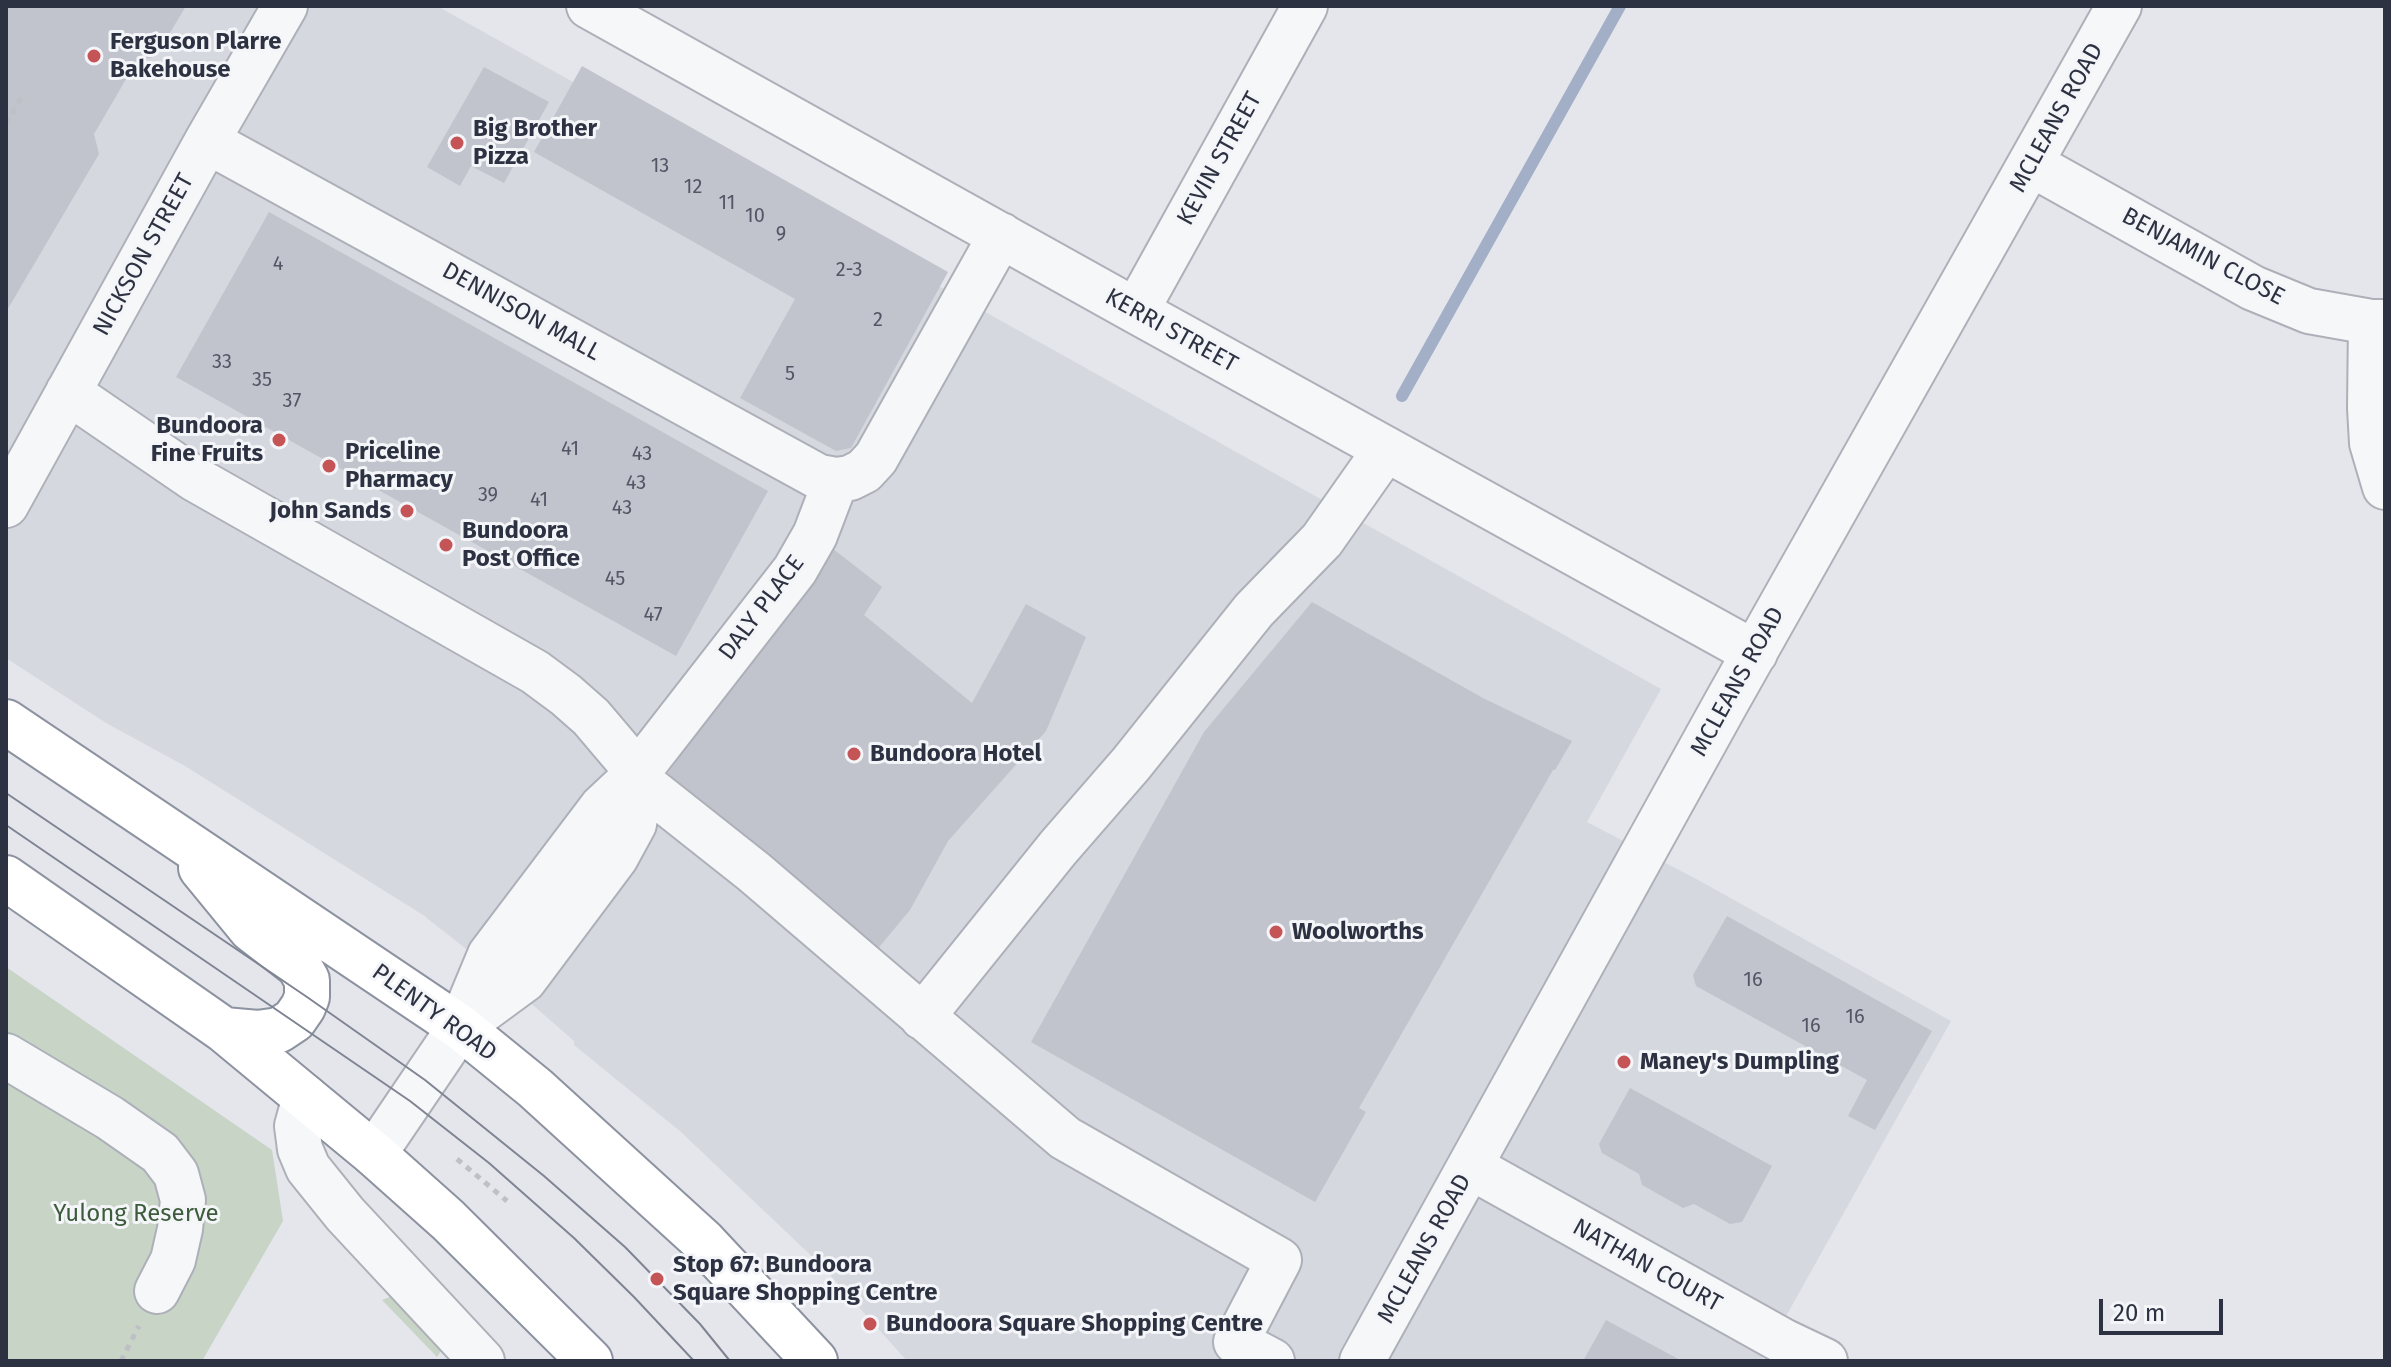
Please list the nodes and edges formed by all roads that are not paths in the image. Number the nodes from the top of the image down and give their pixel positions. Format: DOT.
graph roads {
  1 [pos="285,6"];
  2 [pos="589,6"];
  3 [pos="1305,6"];
  4 [pos="2119,6"];
  5 [pos="207,141"];
  6 [pos="2031,164"];
  7 [pos="1001,235"];
  8 [pos="1136,311"];
  9 [pos="2378,322"];
  10 [pos="68,392"];
  11 [pos="1386,449"];
  12 [pos="836,480"];
  13 [pos="2385,487"];
  14 [pos="6,505"];
  15 [pos="1755,653"];
  16 [pos="6,722"];
  17 [pos="634,777"];
  18 [pos="172,832"];
  19 [pos="6,879"];
  20 [pos="922,1017"];
  21 [pos="460,1027"];
  22 [pos="224,1030"];
  23 [pos="6,1056"];
  24 [pos="305,1097"];
  25 [pos="374,1154"];
  26 [pos="1471,1167"];
  27 [pos="157,1291"];
  28 [pos="482,1361"];
  29 [pos="590,1361"];
  30 [pos="815,1361"];
  31 [pos="1272,1361"];
  32 [pos="1362,1361"];
  33 [pos="1825,1361"];
  1 -- 5 [label="street, NICKSON STREET"];
  2 -- 7 [label="street, KERRI STREET"];
  3 -- 8 [label="street, KEVIN STREET"];
  4 -- 6 [label="street, MCLEANS ROAD"];
  5 -- 10 [label="street, NICKSON STREET"];
  5 -- 12 [label="street, DENNISON MALL"];
  6 -- 9 [label="street, BENJAMIN CLOSE"];
  6 -- 15 [label="street, MCLEANS ROAD"];
  7 -- 8 [label="street, KERRI STREET"];
  7 -- 12 [label="street"];
  8 -- 11 [label="street, KERRI STREET"];
  9 -- 13 [label="street"];
  10 -- 14 [label="street, NICKSON STREET"];
  10 -- 17 [label="street"];
  11 -- 15 [label="street, KERRI STREET"];
  11 -- 20 [label="street"];
  12 -- 17 [label="street, DALY PLACE"];
  15 -- 26 [label="street, MCLEANS ROAD"];
  16 -- 18 [label="highway, PLENTY ROAD"];
  17 -- 20 [label="street"];
  17 -- 21 [label="street, DALY PLACE"];
  18 -- 21 [label="highway, PLENTY ROAD"];
  18 -- 22 [label="highway"];
  19 -- 22 [label="highway"];
  20 -- 31 [label="street"];
  21 -- 25 [label="street, DALY PLACE"];
  21 -- 30 [label="highway, PLENTY ROAD"];
  22 -- 24 [label="highway"];
  23 -- 27 [label="street"];
  24 -- 25 [label="highway"];
  24 -- 28 [label="street"];
  25 -- 29 [label="highway"];
  26 -- 32 [label="street, MCLEANS ROAD"];
  26 -- 33 [label="street, NATHAN COURT"];
}
